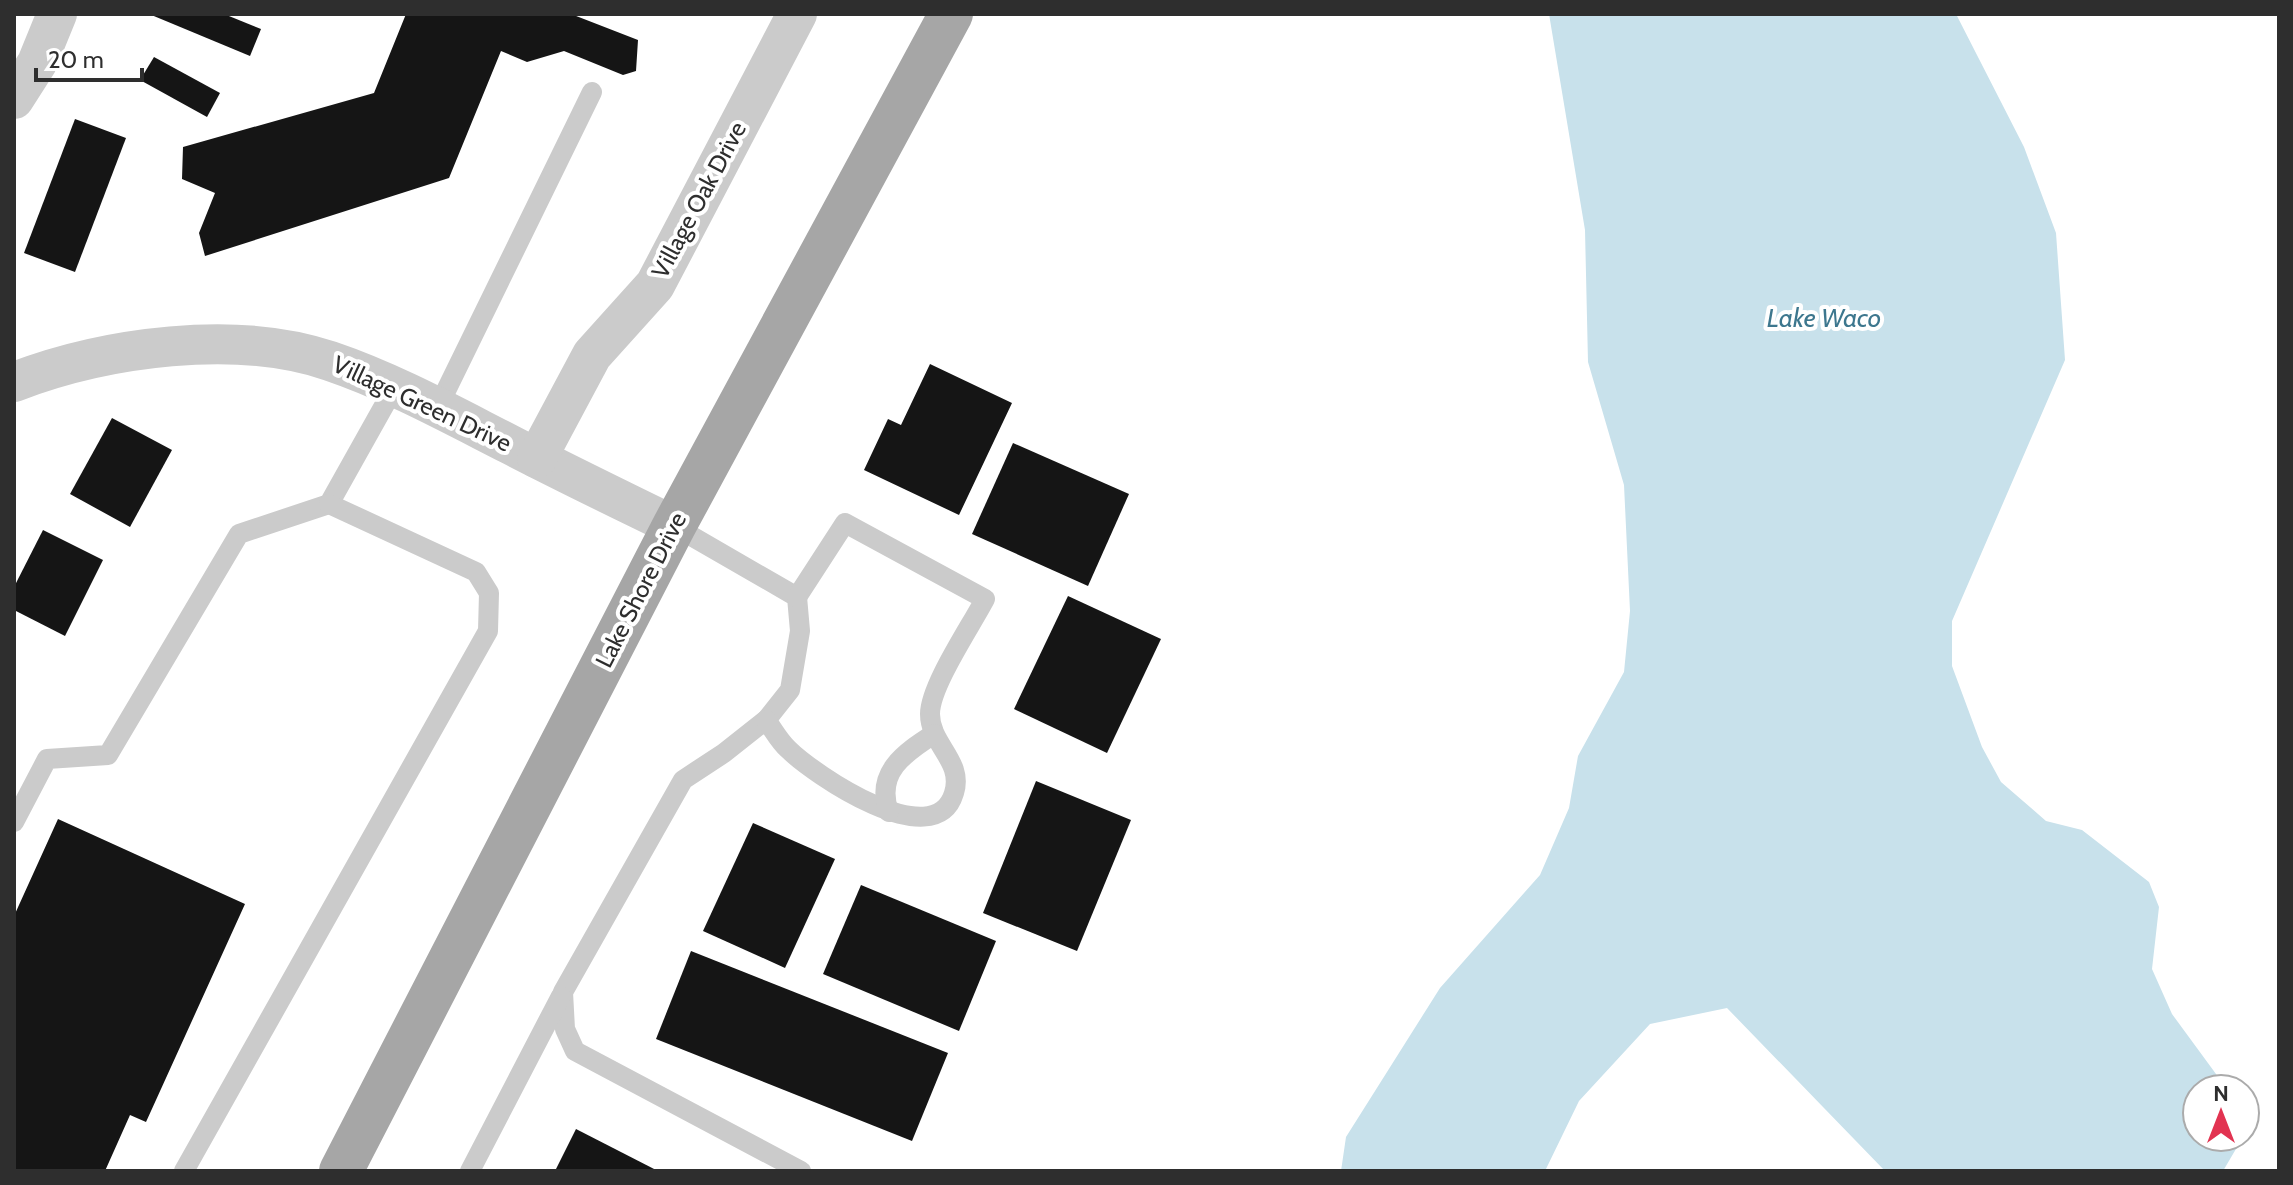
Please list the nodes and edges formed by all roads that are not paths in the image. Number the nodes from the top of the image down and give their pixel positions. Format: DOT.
graph roads {
  1 [pos="57,14"];
  2 [pos="797,14"];
  3 [pos="951,14"];
  4 [pos="592,92"];
  5 [pos="14,99"];
  6 [pos="14,382"];
  7 [pos="394,388"];
  8 [pos="438,407"];
  9 [pos="537,458"];
  10 [pos="329,504"];
  11 [pos="674,526"];
  12 [pos="797,597"];
  13 [pos="766,720"];
  14 [pos="934,734"];
  15 [pos="889,812"];
  16 [pos="14,822"];
  17 [pos="563,992"];
  18 [pos="184,1171"];
  19 [pos="341,1171"];
  20 [pos="470,1171"];
  21 [pos="801,1171"];
  1 -- 5 [label="street"];
  2 -- 9 [label="street, Village Oak Drive"];
  3 -- 11 [label="main road, Lake Shore Drive"];
  4 -- 8 [label="lane"];
  6 -- 7 [label="street, Village Green Drive"];
  7 -- 8 [label="street, Village Green Drive"];
  7 -- 10 [label="lane"];
  8 -- 9 [label="street, Village Green Drive"];
  9 -- 11 [label="street, Village Green Drive"];
  10 -- 16 [label="lane"];
  10 -- 18 [label="lane"];
  11 -- 12 [label="lane"];
  11 -- 19 [label="main road, Lake Shore Drive"];
  12 -- 13 [label="lane"];
  12 -- 14 [label="lane"];
  13 -- 15 [label="lane"];
  13 -- 17 [label="lane"];
  14 -- 15 [label="lane"];
  14 -- 15 [label="lane"];
  17 -- 20 [label="lane"];
  17 -- 21 [label="lane"];
}
